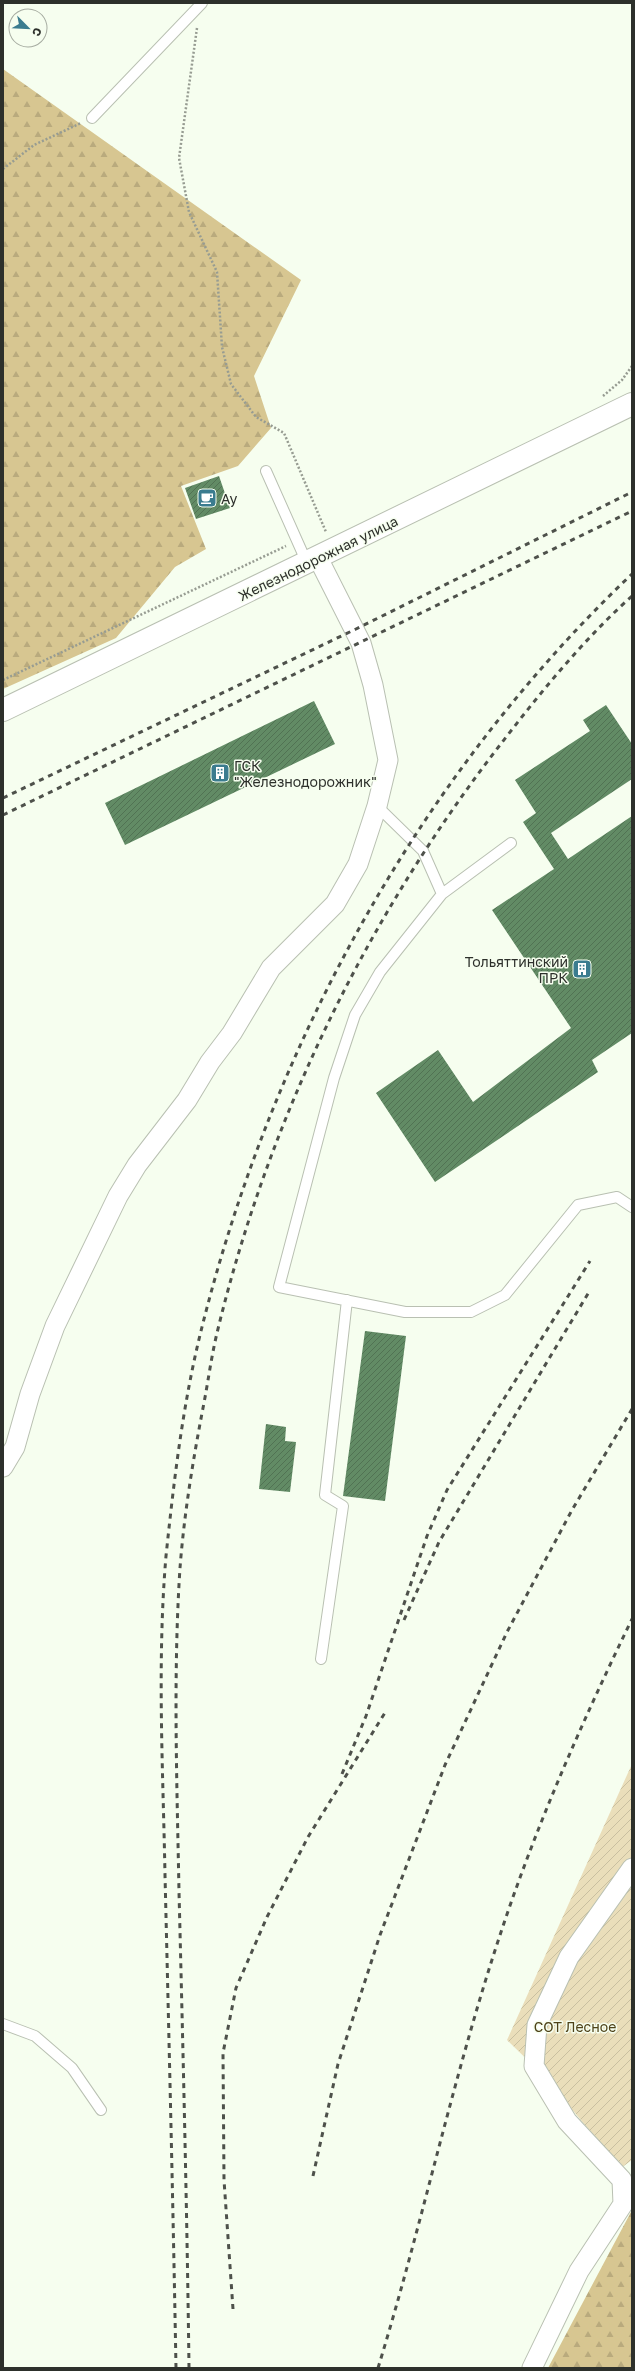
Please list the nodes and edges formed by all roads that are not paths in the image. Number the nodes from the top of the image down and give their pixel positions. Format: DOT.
graph roads {
  1 [pos="201,4"];
  2 [pos="92,118"];
  3 [pos="630,403"];
  4 [pos="266,471"];
  5 [pos="312,561"];
  6 [pos="3,710"];
  7 [pos="377,806"];
  8 [pos="511,842"];
  9 [pos="442,894"];
  10 [pos="632,1206"];
  11 [pos="347,1300"];
  12 [pos="3,1467"];
  13 [pos="321,1659"];
  14 [pos="632,1868"];
  15 [pos="3,2024"];
  16 [pos="101,2110"];
  17 [pos="532,2368"];
  1 -- 2 [label="lane"];
  3 -- 5 [label="main road, Железнодорожная улица"];
  4 -- 5 [label="lane"];
  5 -- 6 [label="main road, Железнодорожная улица"];
  5 -- 7 [label="street"];
  7 -- 9 [label="lane"];
  7 -- 12 [label="street"];
  8 -- 9 [label="lane"];
  9 -- 11 [label="lane"];
  10 -- 11 [label="lane"];
  11 -- 13 [label="lane"];
  14 -- 17 [label="street"];
  15 -- 16 [label="lane"];
}
